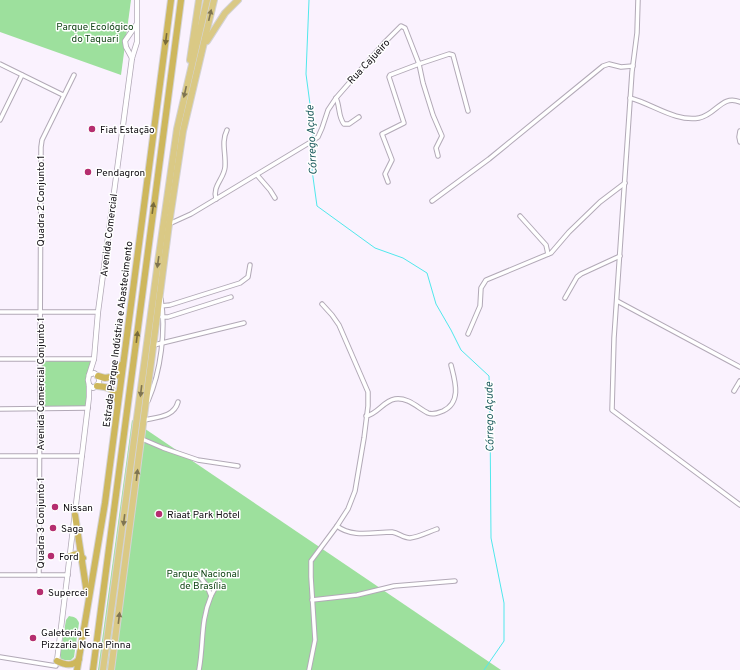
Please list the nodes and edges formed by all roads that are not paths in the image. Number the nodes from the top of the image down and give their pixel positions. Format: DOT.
graph roads {
  1 [pos="137,0"];
  2 [pos="171,0"];
  3 [pos="181,0"];
  4 [pos="199,0"];
  5 [pos="207,0"];
  6 [pos="214,0"];
  7 [pos="238,0"];
  8 [pos="638,0"];
  9 [pos="137,23"];
  10 [pos="127,37"];
  11 [pos="137,38"];
  12 [pos="203,47"];
  13 [pos="132,58"];
  14 [pos="0,64"];
  15 [pos="419,64"];
  16 [pos="633,66"];
  17 [pos="22,75"];
  18 [pos="74,75"];
  19 [pos="189,75"];
  20 [pos="63,96"];
  21 [pos="336,98"];
  22 [pos="630,98"];
  23 [pos="740,102"];
  24 [pos="468,111"];
  25 [pos="359,117"];
  26 [pos="0,120"];
  27 [pos="227,130"];
  28 [pos="740,131"];
  29 [pos="740,142"];
  30 [pos="438,156"];
  31 [pos="257,175"];
  32 [pos="388,182"];
  33 [pos="625,183"];
  34 [pos="275,198"];
  35 [pos="216,199"];
  36 [pos="432,202"];
  37 [pos="520,216"];
  38 [pos="169,224"];
  39 [pos="548,254"];
  40 [pos="620,256"];
  41 [pos="250,265"];
  42 [pos="231,297"];
  43 [pos="565,298"];
  44 [pos="617,301"];
  45 [pos="322,304"];
  46 [pos="160,306"];
  47 [pos="0,312"];
  48 [pos="40,312"];
  49 [pos="98,312"];
  50 [pos="160,316"];
  51 [pos="244,323"];
  52 [pos="468,334"];
  53 [pos="162,344"];
  54 [pos="154,345"];
  55 [pos="125,356"];
  56 [pos="0,359"];
  57 [pos="40,359"];
  58 [pos="93,362"];
  59 [pos="451,364"];
  60 [pos="740,367"];
  61 [pos="90,375"];
  62 [pos="97,375"];
  63 [pos="740,381"];
  64 [pos="89,385"];
  65 [pos="96,386"];
  66 [pos="734,391"];
  67 [pos="90,397"];
  68 [pos="178,402"];
  69 [pos="118,405"];
  70 [pos="146,405"];
  71 [pos="88,408"];
  72 [pos="0,409"];
  73 [pos="40,409"];
  74 [pos="366,416"];
  75 [pos="144,420"];
  76 [pos="142,439"];
  77 [pos="0,456"];
  78 [pos="40,456"];
  79 [pos="82,456"];
  80 [pos="238,466"];
  81 [pos="740,506"];
  82 [pos="75,515"];
  83 [pos="101,526"];
  84 [pos="337,526"];
  85 [pos="112,529"];
  86 [pos="437,529"];
  87 [pos="70,556"];
  88 [pos="82,558"];
  89 [pos="198,574"];
  90 [pos="0,575"];
  91 [pos="39,575"];
  92 [pos="68,575"];
  93 [pos="219,581"];
  94 [pos="455,581"];
  95 [pos="211,596"];
  96 [pos="88,600"];
  97 [pos="312,600"];
  98 [pos="0,657"];
  99 [pos="79,659"];
  100 [pos="56,665"];
  101 [pos="77,670"];
  102 [pos="93,670"];
  103 [pos="104,670"];
  104 [pos="111,670"];
  105 [pos="199,670"];
  106 [pos="309,670"];
  1 -- 9 [label="street, Avenida Comercial"];
  2 -- 55 [label="highway, Estrada Parque Indústria e Abastecimento, one-way"];
  85 -- 3 [label="highway, Estrada Parque Indústria e Abastecimento, one-way"];
  4 -- 19 [label="main road"];
  5 -- 19 [label="main road"];
  12 -- 6 [label="main road, one-way"];
  7 -- 12 [label="main road"];
  8 -- 16 [label="street"];
  9 -- 10 [label="street"];
  9 -- 11 [label="street, Avenida Comercial"];
  10 -- 11 [label="street"];
  10 -- 13 [label="street"];
  11 -- 13 [label="street, Avenida Comercial"];
  12 -- 38 [label="main road"];
  13 -- 49 [label="street, Avenida Comercial"];
  14 -- 17 [label="street"];
  15 -- 21 [label="street, Rua Cajueiro"];
  15 -- 24 [label="street"];
  15 -- 30 [label="street"];
  15 -- 32 [label="street"];
  16 -- 22 [label="street"];
  16 -- 36 [label="street"];
  17 -- 20 [label="street"];
  17 -- 26 [label="street"];
  18 -- 20 [label="street, Quadra 2 Conjunto 1"];
  19 -- 103 [label="main road, one-way"];
  20 -- 48 [label="street, Quadra 2 Conjunto 1"];
  21 -- 25 [label="street"];
  21 -- 31 [label="street, Rua Cajueiro"];
  22 -- 23 [label="street"];
  22 -- 33 [label="street"];
  27 -- 35 [label="street"];
  28 -- 29 [label="street"];
  31 -- 34 [label="street"];
  31 -- 35 [label="street"];
  33 -- 39 [label="street"];
  33 -- 40 [label="street"];
  35 -- 38 [label="street"];
  37 -- 39 [label="street"];
  38 -- 46 [label="main road"];
  39 -- 52 [label="street"];
  40 -- 43 [label="street"];
  40 -- 44 [label="street"];
  41 -- 46 [label="street"];
  42 -- 50 [label="street"];
  44 -- 60 [label="street"];
  44 -- 81 [label="street"];
  45 -- 74 [label="street"];
  46 -- 50 [label="main road"];
  47 -- 48 [label="street"];
  48 -- 49 [label="street"];
  48 -- 57 [label="street, Avenida Comercial Conjunto 1"];
  49 -- 58 [label="street, Avenida Comercial"];
  50 -- 53 [label="street"];
  50 -- 54 [label="main road"];
  51 -- 53 [label="street"];
  53 -- 54 [label="street"];
  53 -- 70 [label="street"];
  54 -- 70 [label="main road"];
  55 -- 62 [label="highway"];
  55 -- 69 [label="highway, Estrada Parque Indústria e Abastecimento"];
  56 -- 57 [label="street"];
  57 -- 58 [label="street"];
  57 -- 73 [label="street, Avenida Comercial Conjunto 1"];
  58 -- 61 [label="street, Avenida Comercial"];
  58 -- 62 [label="street, Avenida Comercial"];
  59 -- 74 [label="street"];
  61 -- 62 [label="street"];
  61 -- 64 [label="street"];
  62 -- 65 [label="street"];
  63 -- 66 [label="street"];
  64 -- 65 [label="street"];
  64 -- 67 [label="street"];
  65 -- 67 [label="street"];
  65 -- 69 [label="highway"];
  67 -- 71 [label="street"];
  68 -- 75 [label="street"];
  69 -- 83 [label="highway, Estrada Parque Indústria e Abastecimento"];
  70 -- 75 [label="main road"];
  71 -- 73 [label="street"];
  71 -- 79 [label="street"];
  72 -- 73 [label="street"];
  73 -- 78 [label="street, Avenida Comercial Conjunto 1"];
  74 -- 84 [label="street"];
  75 -- 76 [label="main road"];
  76 -- 80 [label="street"];
  104 -- 76 [label="main road, one-way"];
  77 -- 78 [label="street"];
  78 -- 79 [label="street"];
  78 -- 91 [label="street, Quadra 3 Conjunto 1"];
  79 -- 82 [label="street"];
  82 -- 87 [label="street"];
  82 -- 88 [label="highway"];
  83 -- 85 [label="highway"];
  83 -- 96 [label="highway, Estrada Parque Indústria e Abastecimento"];
  84 -- 86 [label="street"];
  84 -- 97 [label="street"];
  85 -- 102 [label="highway, Estrada Parque Indústria e Abastecimento"];
  87 -- 88 [label="highway"];
  87 -- 92 [label="street"];
  88 -- 96 [label="highway"];
  89 -- 95 [label="street"];
  90 -- 91 [label="street, Quadra 3 Conjunto 1"];
  91 -- 92 [label="street"];
  92 -- 100 [label="street"];
  93 -- 95 [label="street"];
  94 -- 97 [label="street"];
  95 -- 105 [label="street"];
  96 -- 99 [label="highway, Estrada Parque Indústria e Abastecimento"];
  97 -- 106 [label="street"];
  98 -- 100 [label="street"];
  99 -- 100 [label="highway"];
  99 -- 101 [label="highway, Estrada Parque Indústria e Abastecimento"];
}
